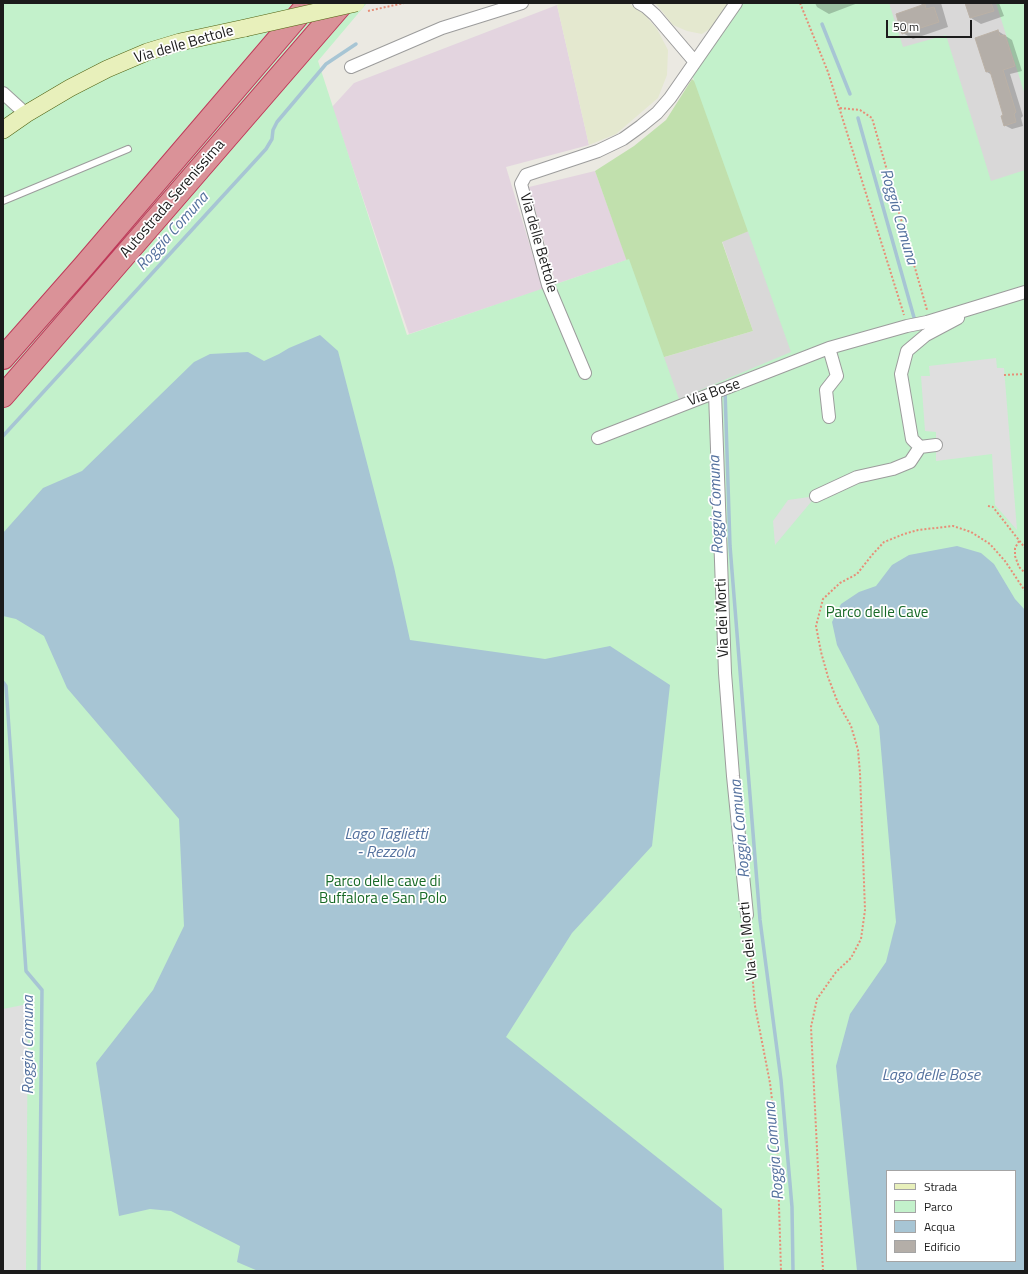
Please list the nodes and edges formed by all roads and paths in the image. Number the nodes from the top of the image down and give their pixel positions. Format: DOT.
graph roads {
  1 [pos="309,3"];
  2 [pos="343,3"];
  3 [pos="404,3"];
  4 [pos="522,3"];
  5 [pos="639,3"];
  6 [pos="736,3"];
  7 [pos="800,3"];
  8 [pos="362,7"];
  9 [pos="695,62"];
  10 [pos="351,67"];
  11 [pos="3,93"];
  12 [pos="840,108"];
  13 [pos="26,114"];
  14 [pos="3,130"];
  15 [pos="128,149"];
  16 [pos="3,201"];
  17 [pos="1025,292"];
  18 [pos="982,305"];
  19 [pos="930,321"];
  20 [pos="907,326"];
  21 [pos="830,348"];
  22 [pos="3,358"];
  23 [pos="585,373"];
  24 [pos="1025,374"];
  25 [pos="1004,375"];
  26 [pos="715,393"];
  27 [pos="3,396"];
  28 [pos="829,418"];
  29 [pos="598,438"];
  30 [pos="936,445"];
  31 [pos="920,447"];
  32 [pos="816,496"];
  33 [pos="988,506"];
  34 [pos="1019,541"];
  35 [pos="1025,548"];
  36 [pos="1025,573"];
  37 [pos="1025,591"];
  38 [pos="747,915"];
  39 [pos="781,1271"];
  40 [pos="823,1271"];
  1 -- 22 [label="highway, Autostrada Serenissima"];
  2 -- 27 [label="highway, Autostrada Serenissima"];
  3 -- 8 [label="path"];
  4 -- 10 [label="street"];
  5 -- 9 [label="street"];
  6 -- 9 [label="street, Via delle Bettole"];
  7 -- 12 [label="path"];
  8 -- 13 [label="main road, Via delle Bettole, bridge"];
  9 -- 23 [label="street, Via delle Bettole"];
  11 -- 13 [label="street"];
  12 -- 19 [label="path"];
  12 -- 20 [label="path"];
  13 -- 14 [label="main road, Via delle Bettole"];
  15 -- 16 [label="lane"];
  17 -- 18 [label="street, Via Bose"];
  18 -- 19 [label="street, Via Bose"];
  18 -- 31 [label="street"];
  19 -- 20 [label="street, Via Bose"];
  20 -- 21 [label="street, Via Bose"];
  21 -- 26 [label="street, Via Bose"];
  21 -- 28 [label="street"];
  24 -- 25 [label="path"];
  26 -- 29 [label="street, Via Bose"];
  26 -- 38 [label="street, Via dei Morti"];
  30 -- 31 [label="street"];
  31 -- 32 [label="street"];
  33 -- 34 [label="path"];
  34 -- 35 [label="path"];
  34 -- 36 [label="path"];
  37 -- 40 [label="path"];
  38 -- 39 [label="path, Via dei Morti"];
}
